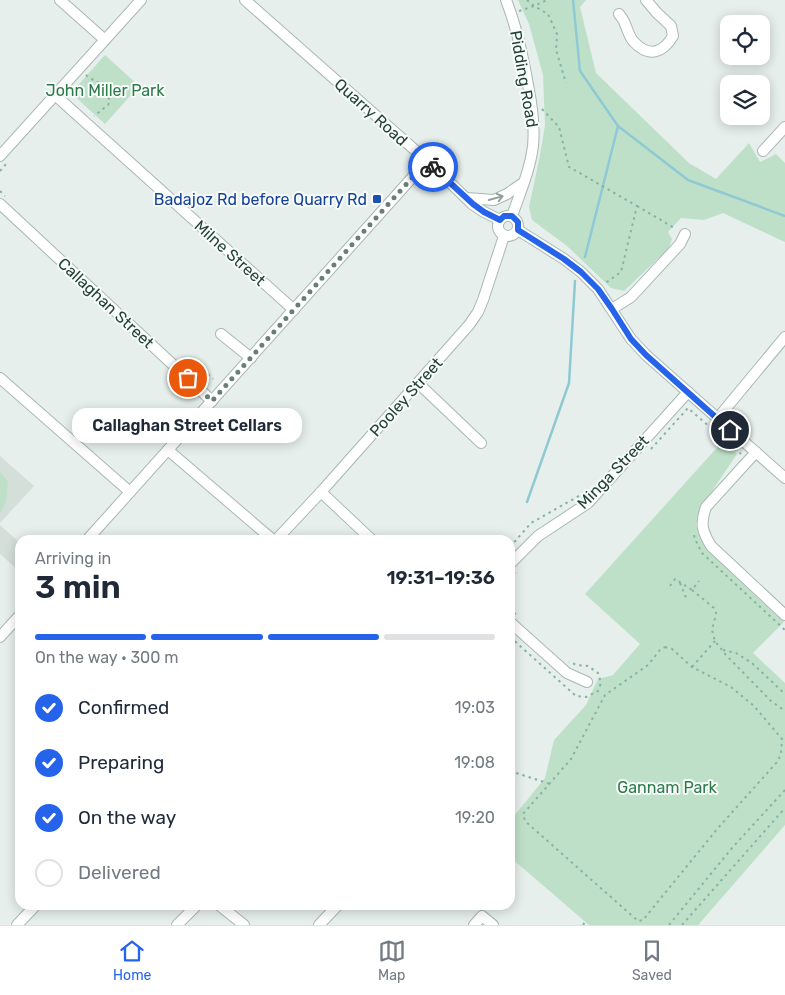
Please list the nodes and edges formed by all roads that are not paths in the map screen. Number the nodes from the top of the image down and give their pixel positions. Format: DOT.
graph roads {
  1 [pos="60,0"];
  2 [pos="141,0"];
  3 [pos="245,0"];
  4 [pos="506,0"];
  5 [pos="646,0"];
  6 [pos="619,14"];
  7 [pos="105,40"];
  8 [pos="55,95"];
  9 [pos="785,127"];
  10 [pos="763,151"];
  11 [pos="0,156"];
  12 [pos="427,161"];
  13 [pos="523,183"];
  14 [pos="466,198"];
  15 [pos="0,204"];
  16 [pos="512,216"];
  17 [pos="500,220"];
  18 [pos="518,230"];
  19 [pos="685,234"];
  20 [pos="504,236"];
  21 [pos="612,309"];
  22 [pos="294,310"];
  23 [pos="221,334"];
  24 [pos="785,337"];
  25 [pos="251,358"];
  26 [pos="0,378"];
  27 [pos="418,383"];
  28 [pos="688,392"];
  29 [pos="212,401"];
  30 [pos="717,419"];
  31 [pos="481,443"];
  32 [pos="168,450"];
  33 [pos="756,452"];
  34 [pos="785,478"];
  35 [pos="130,492"];
  36 [pos="321,492"];
  37 [pos="91,535"];
  38 [pos="269,535"];
  39 [pos="280,535"];
  40 [pos="367,535"];
  41 [pos="515,559"];
  42 [pos="785,616"];
  43 [pos="15,620"];
  44 [pos="515,627"];
  45 [pos="0,637"];
  46 [pos="587,682"];
  47 [pos="31,910"];
  48 [pos="192,910"];
  49 [pos="225,910"];
  50 [pos="333,910"];
  51 [pos="17,925"];
  52 [pos="178,925"];
  53 [pos="244,925"];
  54 [pos="319,925"];
  55 [pos="474,925"];
  56 [pos="493,925"];
  1 -- 7 [label="street"];
  2 -- 7 [label="street"];
  3 -- 12 [label="street, Quarry Road"];
  4 -- 13 [label="street, Pidding Road"];
  5 -- 6 [label="street"];
  7 -- 8 [label="street"];
  8 -- 11 [label="street"];
  8 -- 22 [label="street, Milne Street"];
  9 -- 10 [label="street"];
  12 -- 14 [label="street, Quarry Road"];
  12 -- 22 [label="street"];
  14 -- 13 [label="street, one-way"];
  13 -- 16 [label="street, Pidding Road"];
  14 -- 17 [label="street, Quarry Road"];
  15 -- 29 [label="street, Callaghan Street"];
  16 -- 17 [label="street"];
  16 -- 18 [label="street"];
  17 -- 20 [label="street"];
  18 -- 20 [label="street"];
  18 -- 21 [label="street"];
  19 -- 21 [label="street"];
  20 -- 27 [label="street, Pooley Street"];
  21 -- 28 [label="street"];
  22 -- 25 [label="street"];
  23 -- 25 [label="street"];
  24 -- 30 [label="street"];
  25 -- 29 [label="street"];
  26 -- 35 [label="street"];
  27 -- 31 [label="street"];
  27 -- 36 [label="street, Pooley Street"];
  28 -- 30 [label="street"];
  28 -- 41 [label="street, Minga Street"];
  29 -- 32 [label="street"];
  30 -- 33 [label="street"];
  32 -- 35 [label="street"];
  32 -- 38 [label="street"];
  33 -- 34 [label="street"];
  33 -- 42 [label="street"];
  35 -- 37 [label="street"];
  36 -- 39 [label="street, Pooley Street"];
  36 -- 40 [label="street"];
  43 -- 45 [label="street"];
  44 -- 46 [label="street"];
  47 -- 51 [label="street"];
  48 -- 52 [label="street"];
  49 -- 53 [label="street"];
  50 -- 54 [label="street"];
  55 -- 56 [label="street"];
}
